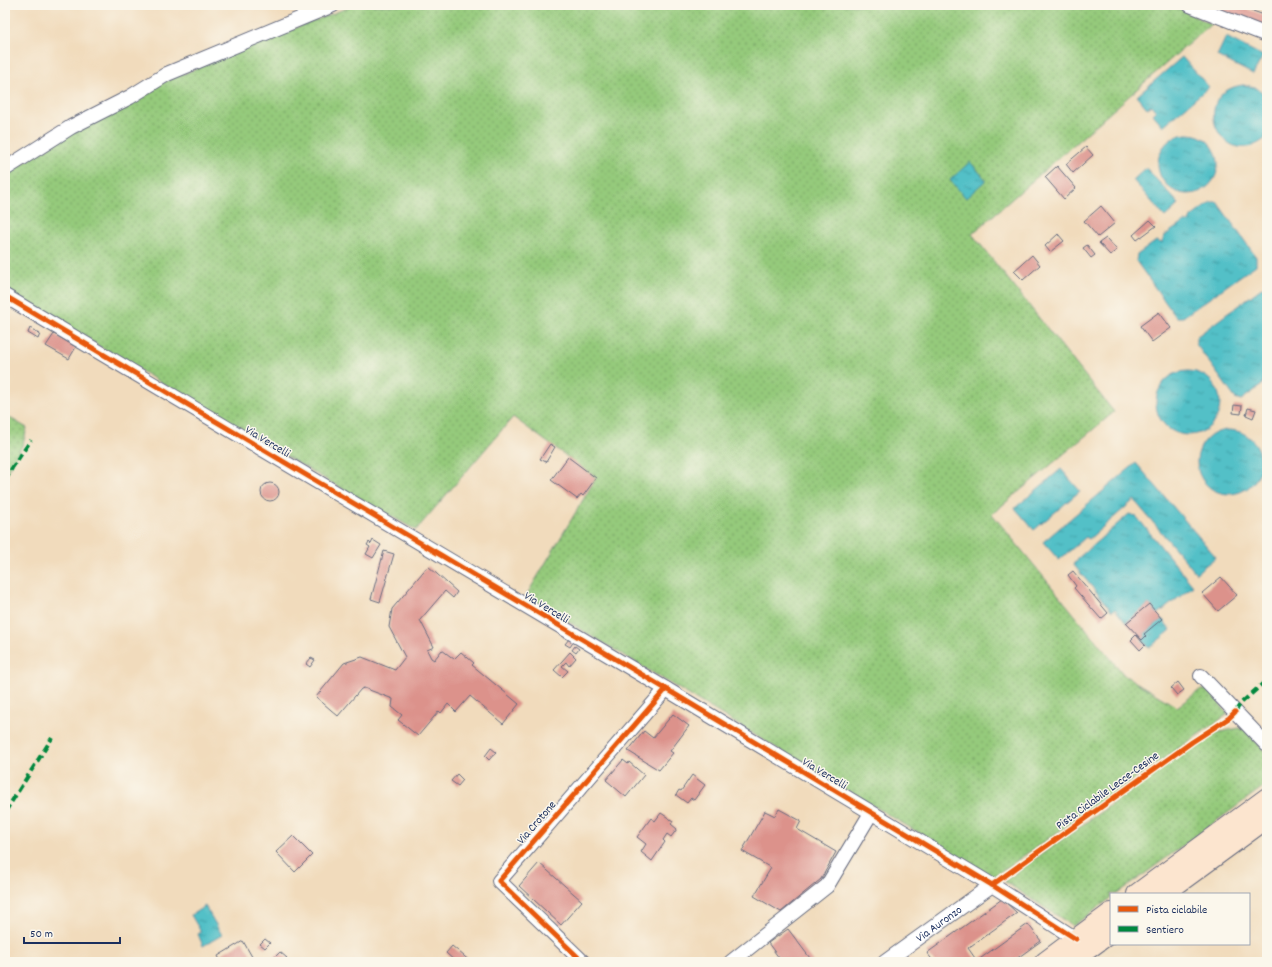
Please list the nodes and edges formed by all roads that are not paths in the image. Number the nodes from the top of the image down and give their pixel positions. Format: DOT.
graph roads {
  1 [pos="333,5"];
  2 [pos="1190,5"];
  3 [pos="1267,35"];
  4 [pos="5,169"];
  5 [pos="5,296"];
  6 [pos="1201,676"];
  7 [pos="666,689"];
  8 [pos="1267,745"];
  9 [pos="1267,798"];
  10 [pos="871,813"];
  11 [pos="1267,818"];
  12 [pos="992,885"];
  13 [pos="1138,893"];
  14 [pos="1164,893"];
  15 [pos="1110,914"];
  16 [pos="1110,933"];
  17 [pos="1076,939"];
  18 [pos="583,962"];
  19 [pos="731,962"];
  20 [pos="885,962"];
  21 [pos="1045,962"];
  22 [pos="1070,962"];
  1 -- 4 [label="street"];
  2 -- 3 [label="street"];
  5 -- 7 [label="street, Via Vercelli"];
  6 -- 8 [label="street"];
  7 -- 10 [label="street, Via Vercelli"];
  7 -- 18 [label="street, Via Crotone"];
  9 -- 13 [label="main road"];
  10 -- 12 [label="street, Via Vercelli"];
  10 -- 19 [label="street"];
  11 -- 14 [label="main road"];
  12 -- 17 [label="street, Via Vercelli"];
  12 -- 20 [label="street, Via Auronzo"];
  15 -- 17 [label="main road"];
  16 -- 22 [label="main road"];
  17 -- 21 [label="main road"];
}
